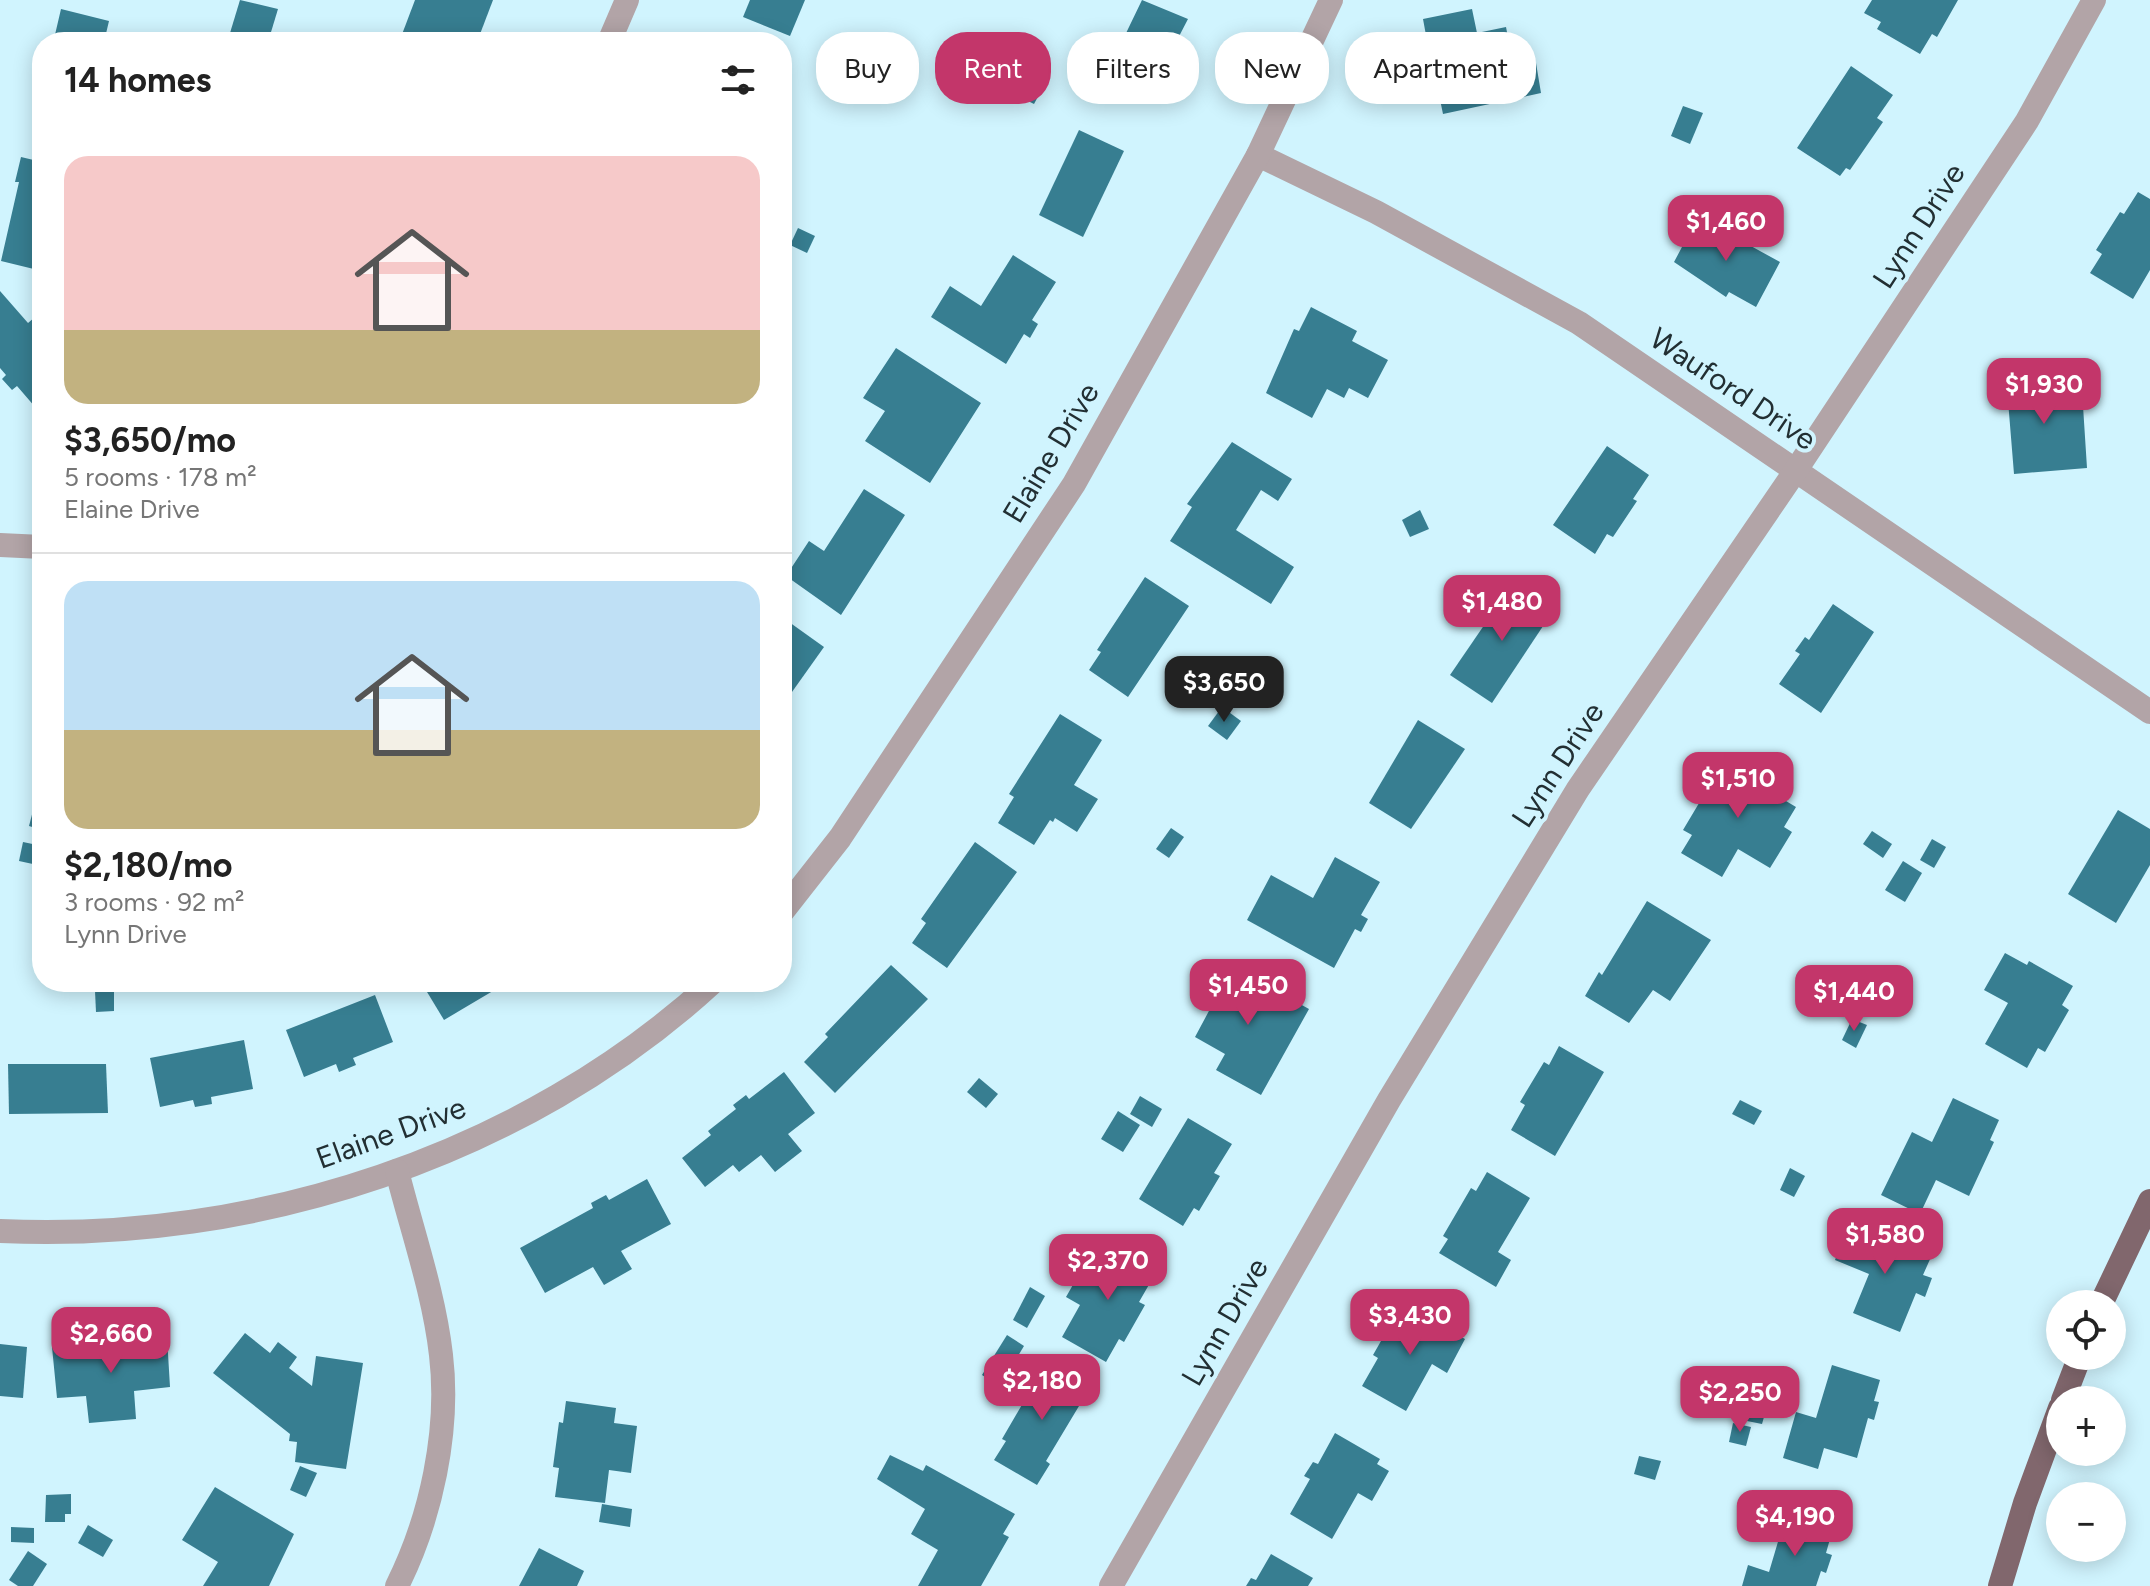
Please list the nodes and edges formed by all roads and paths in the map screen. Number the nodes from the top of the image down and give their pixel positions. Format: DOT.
graph roads {
  1 [pos="627,0"];
  2 [pos="1331,0"];
  3 [pos="2094,0"];
  4 [pos="613,32"];
  5 [pos="1258,155"];
  6 [pos="1796,470"];
  7 [pos="0,545"];
  8 [pos="32,547"];
  9 [pos="2150,712"];
  10 [pos="792,899"];
  11 [pos="701,992"];
  12 [pos="397,1171"];
  13 [pos="2150,1201"];
  14 [pos="0,1231"];
  15 [pos="2108,1290"];
  16 [pos="2046,1446"];
  17 [pos="397,1586"];
  18 [pos="1111,1586"];
  19 [pos="2000,1586"];
  1 -- 4 [label="street"];
  2 -- 5 [label="street, Elaine Drive"];
  3 -- 6 [label="street, Lynn Drive"];
  5 -- 6 [label="street, Wauford Drive"];
  5 -- 10 [label="street, Elaine Drive"];
  6 -- 9 [label="street, Wauford Drive"];
  6 -- 18 [label="street, Lynn Drive"];
  7 -- 8 [label="street"];
  11 -- 12 [label="street, Elaine Drive"];
  12 -- 14 [label="street, Elaine Drive"];
  12 -- 17 [label="street"];
  13 -- 15 [label="main road"];
  16 -- 19 [label="main road"];
}
